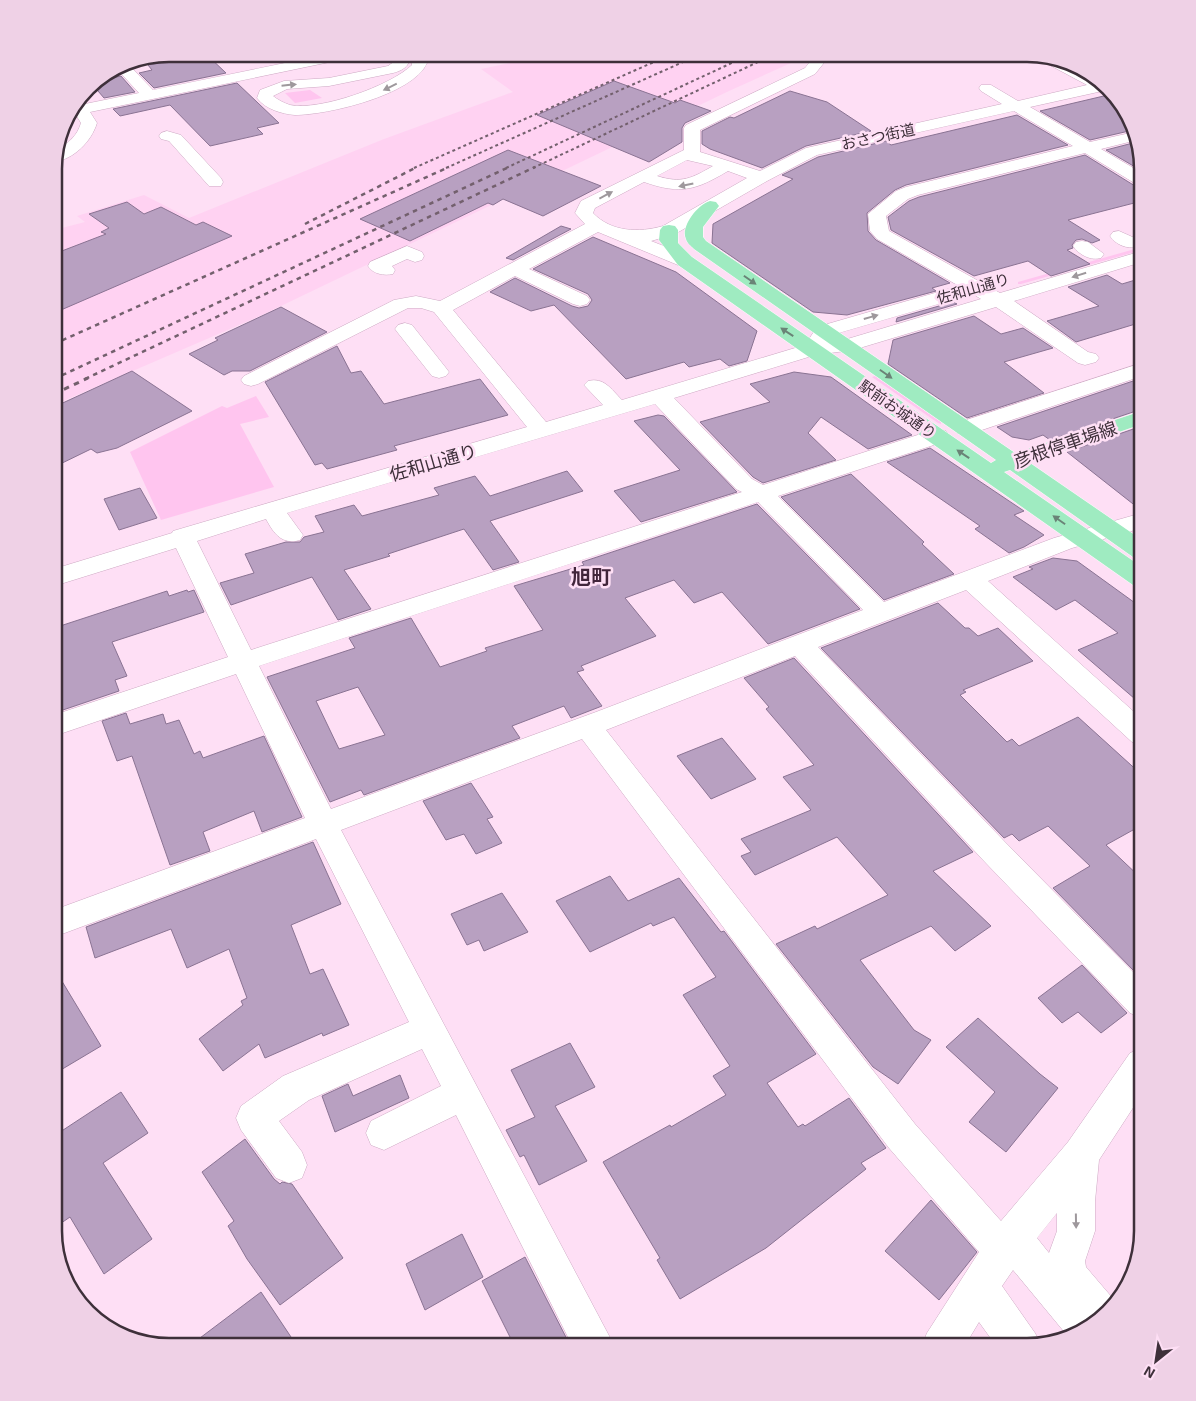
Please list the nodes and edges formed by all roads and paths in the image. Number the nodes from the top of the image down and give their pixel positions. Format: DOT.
graph roads {
  1 [pos="306,63"];
  2 [pos="402,63"];
  3 [pos="420,63"];
  4 [pos="817,63"];
  5 [pos="124,73"];
  6 [pos="1095,88"];
  7 [pos="979,90"];
  8 [pos="150,96"];
  9 [pos="1011,107"];
  10 [pos="82,108"];
  11 [pos="80,112"];
  12 [pos="164,134"];
  13 [pos="1129,138"];
  14 [pos="1087,148"];
  15 [pos="64,151"];
  16 [pos="692,155"];
  17 [pos="727,165"];
  18 [pos="1134,175"];
  19 [pos="642,176"];
  20 [pos="761,177"];
  21 [pos="215,182"];
  22 [pos="710,206"];
  23 [pos="597,225"];
  24 [pos="669,230"];
  25 [pos="625,235"];
  26 [pos="1134,244"];
  27 [pos="1094,256"];
  28 [pos="685,261"];
  29 [pos="514,269"];
  30 [pos="1123,279"];
  31 [pos="974,297"];
  32 [pos="580,300"];
  33 [pos="996,300"];
  34 [pos="441,308"];
  35 [pos="994,320"];
  36 [pos="335,325"];
  37 [pos="824,331"];
  38 [pos="440,334"];
  39 [pos="306,340"];
  40 [pos="846,346"];
  41 [pos="812,349"];
  42 [pos="1087,359"];
  43 [pos="1134,371"];
  44 [pos="440,372"];
  45 [pos="251,380"];
  46 [pos="595,385"];
  47 [pos="659,395"];
  48 [pos="617,407"];
  49 [pos="1134,420"];
  50 [pos="965,428"];
  51 [pos="541,430"];
  52 [pos="938,436"];
  53 [pos="1013,461"];
  54 [pos="988,471"];
  55 [pos="763,494"];
  56 [pos="273,508"];
  57 [pos="1134,523"];
  58 [pos="1112,530"];
  59 [pos="292,535"];
  60 [pos="182,536"];
  61 [pos="1084,538"];
  62 [pos="1134,545"];
  63 [pos="1134,573"];
  64 [pos="63,575"];
  65 [pos="971,580"];
  66 [pos="880,613"];
  67 [pos="800,645"];
  68 [pos="243,662"];
  69 [pos="62,723"];
  70 [pos="601,723"];
  71 [pos="1134,728"];
  72 [pos="323,824"];
  73 [pos="62,921"];
  74 [pos="1134,995"];
  75 [pos="441,1048"];
  76 [pos="1134,1076"];
  77 [pos="384,1133"];
  78 [pos="1080,1155"];
  79 [pos="289,1165"];
  80 [pos="1008,1243"];
  81 [pos="978,1286"];
  82 [pos="1097,1311"];
  83 [pos="1081,1323"];
  84 [pos="590,1338"];
  85 [pos="946,1338"];
  86 [pos="1015,1338"];
  1 -- 8 [label="street"];
  3 -- 2 [label="street, one-way"];
  4 -- 16 [label="street"];
  5 -- 8 [label="street"];
  6 -- 9 [label="street, おさつ街道"];
  7 -- 9 [label="street"];
  8 -- 10 [label="street"];
  9 -- 14 [label="street"];
  9 -- 20 [label="street, おさつ街道"];
  11 -- 15 [label="street"];
  12 -- 21 [label="street"];
  13 -- 14 [label="street"];
  14 -- 18 [label="street"];
  14 -- 31 [label="street"];
  16 -- 17 [label="street"];
  16 -- 19 [label="street"];
  17 -- 19 [label="street, one-way"];
  17 -- 20 [label="street"];
  23 -- 19 [label="street, one-way"];
  20 -- 22 [label="street, おさつ街道"];
  22 -- 24 [label="street, おさつ街道"];
  22 -- 37 [label="main road, 駅前お城通り, one-way"];
  23 -- 25 [label="street"];
  23 -- 29 [label="street"];
  24 -- 25 [label="street, おさつ街道"];
  24 -- 28 [label="main road, 駅前お城通り"];
  25 -- 28 [label="street"];
  26 -- 27 [label="street, 佐和山通り"];
  27 -- 30 [label="street"];
  27 -- 31 [label="street, 佐和山通り"];
  27 -- 33 [label="street, 佐和山通り, one-way"];
  41 -- 28 [label="main road, 駅前お城通り, one-way"];
  29 -- 32 [label="street"];
  29 -- 34 [label="street"];
  31 -- 33 [label="street, 佐和山通り"];
  31 -- 35 [label="street"];
  37 -- 31 [label="street, 佐和山通り, one-way"];
  31 -- 40 [label="street, 佐和山通り"];
  33 -- 42 [label="street"];
  34 -- 38 [label="street"];
  34 -- 45 [label="street"];
  36 -- 39 [label="street"];
  37 -- 40 [label="main road, 駅前お城通り"];
  37 -- 41 [label="street"];
  38 -- 44 [label="street"];
  38 -- 51 [label="street"];
  40 -- 41 [label="street, 佐和山通り"];
  40 -- 50 [label="main road, 駅前お城通り, one-way"];
  41 -- 47 [label="street, 佐和山通り"];
  41 -- 52 [label="main road, 駅前お城通り"];
  43 -- 50 [label="street"];
  46 -- 48 [label="street"];
  47 -- 48 [label="street, 佐和山通り"];
  47 -- 55 [label="street"];
  48 -- 51 [label="street, 佐和山通り"];
  49 -- 53 [label="main road, 彦根停車場線"];
  50 -- 53 [label="main road, 駅前お城通り"];
  51 -- 56 [label="street, 佐和山通り"];
  54 -- 52 [label="main road, 駅前お城通り, one-way"];
  52 -- 55 [label="street"];
  53 -- 54 [label="main road, 彦根停車場線"];
  53 -- 58 [label="main road, 駅前お城通り"];
  61 -- 54 [label="main road, 駅前お城通り, one-way"];
  55 -- 66 [label="street"];
  55 -- 68 [label="street"];
  56 -- 59 [label="street"];
  56 -- 60 [label="street, 佐和山通り"];
  57 -- 58 [label="street"];
  58 -- 61 [label="street"];
  58 -- 62 [label="main road, 駅前お城通り"];
  60 -- 64 [label="street, 佐和山通り"];
  60 -- 68 [label="street"];
  61 -- 63 [label="main road, 駅前お城通り"];
  61 -- 65 [label="street"];
  65 -- 66 [label="street"];
  65 -- 71 [label="street"];
  66 -- 67 [label="street"];
  67 -- 70 [label="street"];
  67 -- 74 [label="street"];
  68 -- 69 [label="street"];
  68 -- 72 [label="street"];
  70 -- 72 [label="street"];
  70 -- 80 [label="street"];
  72 -- 73 [label="street"];
  72 -- 75 [label="street"];
  75 -- 77 [label="street"];
  75 -- 79 [label="street"];
  75 -- 84 [label="street"];
  76 -- 78 [label="street"];
  78 -- 80 [label="street"];
  78 -- 82 [label="street, one-way"];
  80 -- 81 [label="street"];
  80 -- 83 [label="street"];
  81 -- 85 [label="street"];
  81 -- 86 [label="street"];
}
